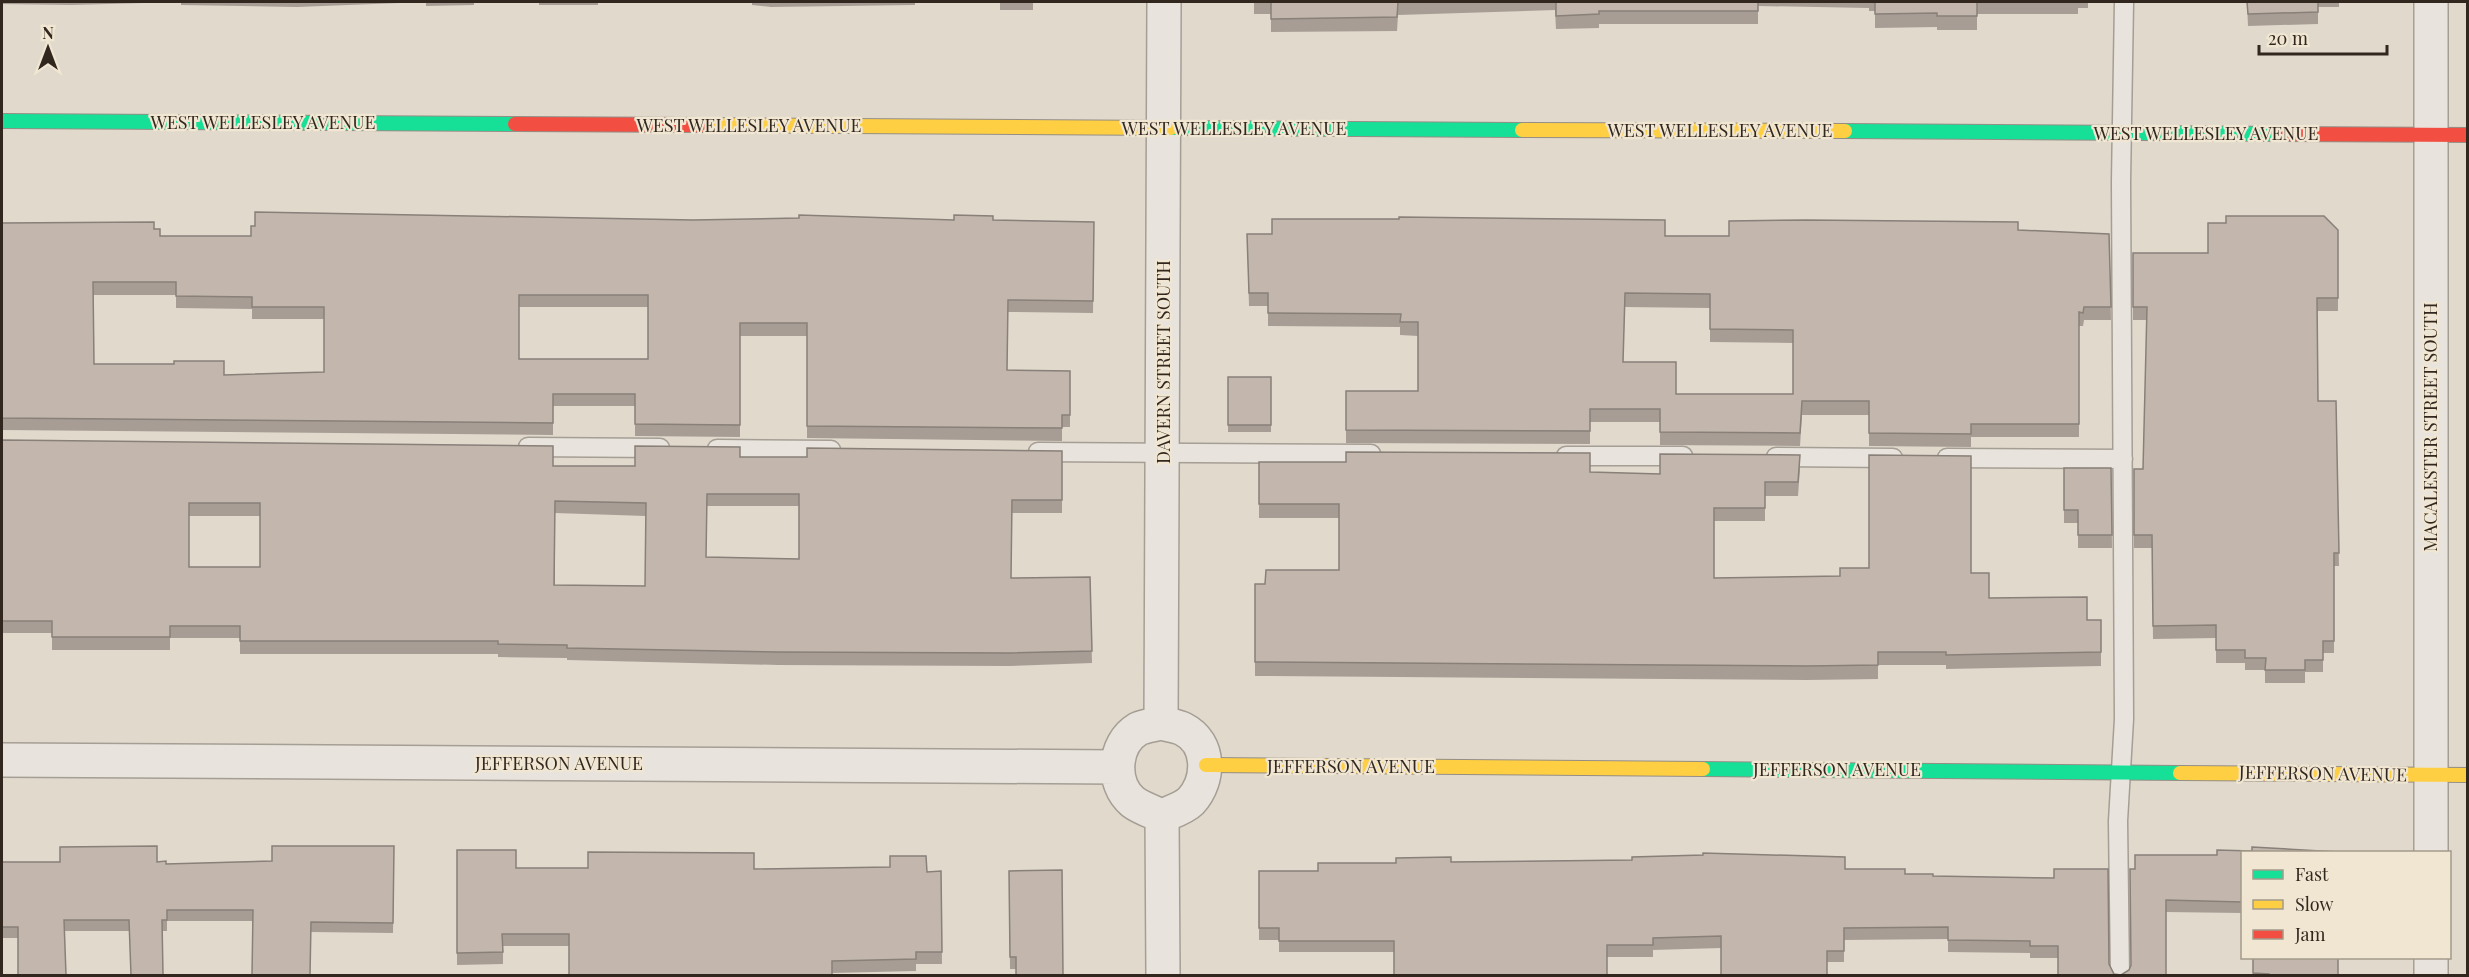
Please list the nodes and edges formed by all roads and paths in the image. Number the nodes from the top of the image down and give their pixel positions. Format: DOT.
graph roads {
  1 [pos="1164,2"];
  2 [pos="2124,2"];
  3 [pos="2431,2"];
  4 [pos="2,122"];
  5 [pos="1164,129"];
  6 [pos="2123,133"];
  7 [pos="2431,134"];
  8 [pos="2468,135"];
  9 [pos="515,446"];
  10 [pos="849,450"];
  11 [pos="1016,452"];
  12 [pos="1164,453"];
  13 [pos="1385,455"];
  14 [pos="1552,456"];
  15 [pos="1707,457"];
  16 [pos="1754,457"];
  17 [pos="1909,458"];
  18 [pos="1933,458"];
  19 [pos="2123,459"];
  20 [pos="1161,723"];
  21 [pos="2,760"];
  22 [pos="1206,765"];
  23 [pos="1117,767"];
  24 [pos="2122,772"];
  25 [pos="2431,775"];
  26 [pos="2468,775"];
  27 [pos="1162,816"];
  28 [pos="2431,851"];
  29 [pos="2431,959"];
  30 [pos="1163,975"];
  31 [pos="2120,975"];
  32 [pos="2431,975"];
  1 -- 5 [label="street, DAVERN STREET SOUTH"];
  2 -- 6 [label="lane"];
  3 -- 7 [label="street, MACALESTER STREET SOUTH"];
  4 -- 5 [label="street, WEST WELLESLEY AVENUE"];
  5 -- 6 [label="street, WEST WELLESLEY AVENUE"];
  5 -- 12 [label="street, DAVERN STREET SOUTH"];
  6 -- 7 [label="street, WEST WELLESLEY AVENUE"];
  6 -- 19 [label="lane"];
  7 -- 8 [label="street, WEST WELLESLEY AVENUE"];
  7 -- 25 [label="street, MACALESTER STREET SOUTH"];
  9 -- 10 [label="lane"];
  11 -- 12 [label="lane"];
  12 -- 13 [label="lane"];
  12 -- 20 [label="street, DAVERN STREET SOUTH"];
  14 -- 15 [label="lane"];
  16 -- 17 [label="lane"];
  18 -- 19 [label="lane"];
  19 -- 24 [label="lane"];
  20 -- 22 [label="street"];
  20 -- 23 [label="street"];
  21 -- 23 [label="street, JEFFERSON AVENUE"];
  22 -- 24 [label="street, JEFFERSON AVENUE"];
  22 -- 27 [label="street"];
  23 -- 27 [label="street"];
  24 -- 25 [label="street, JEFFERSON AVENUE"];
  24 -- 31 [label="lane"];
  25 -- 26 [label="street, JEFFERSON AVENUE"];
  25 -- 28 [label="street, MACALESTER STREET SOUTH"];
  27 -- 30 [label="street"];
  29 -- 32 [label="street"];
}
